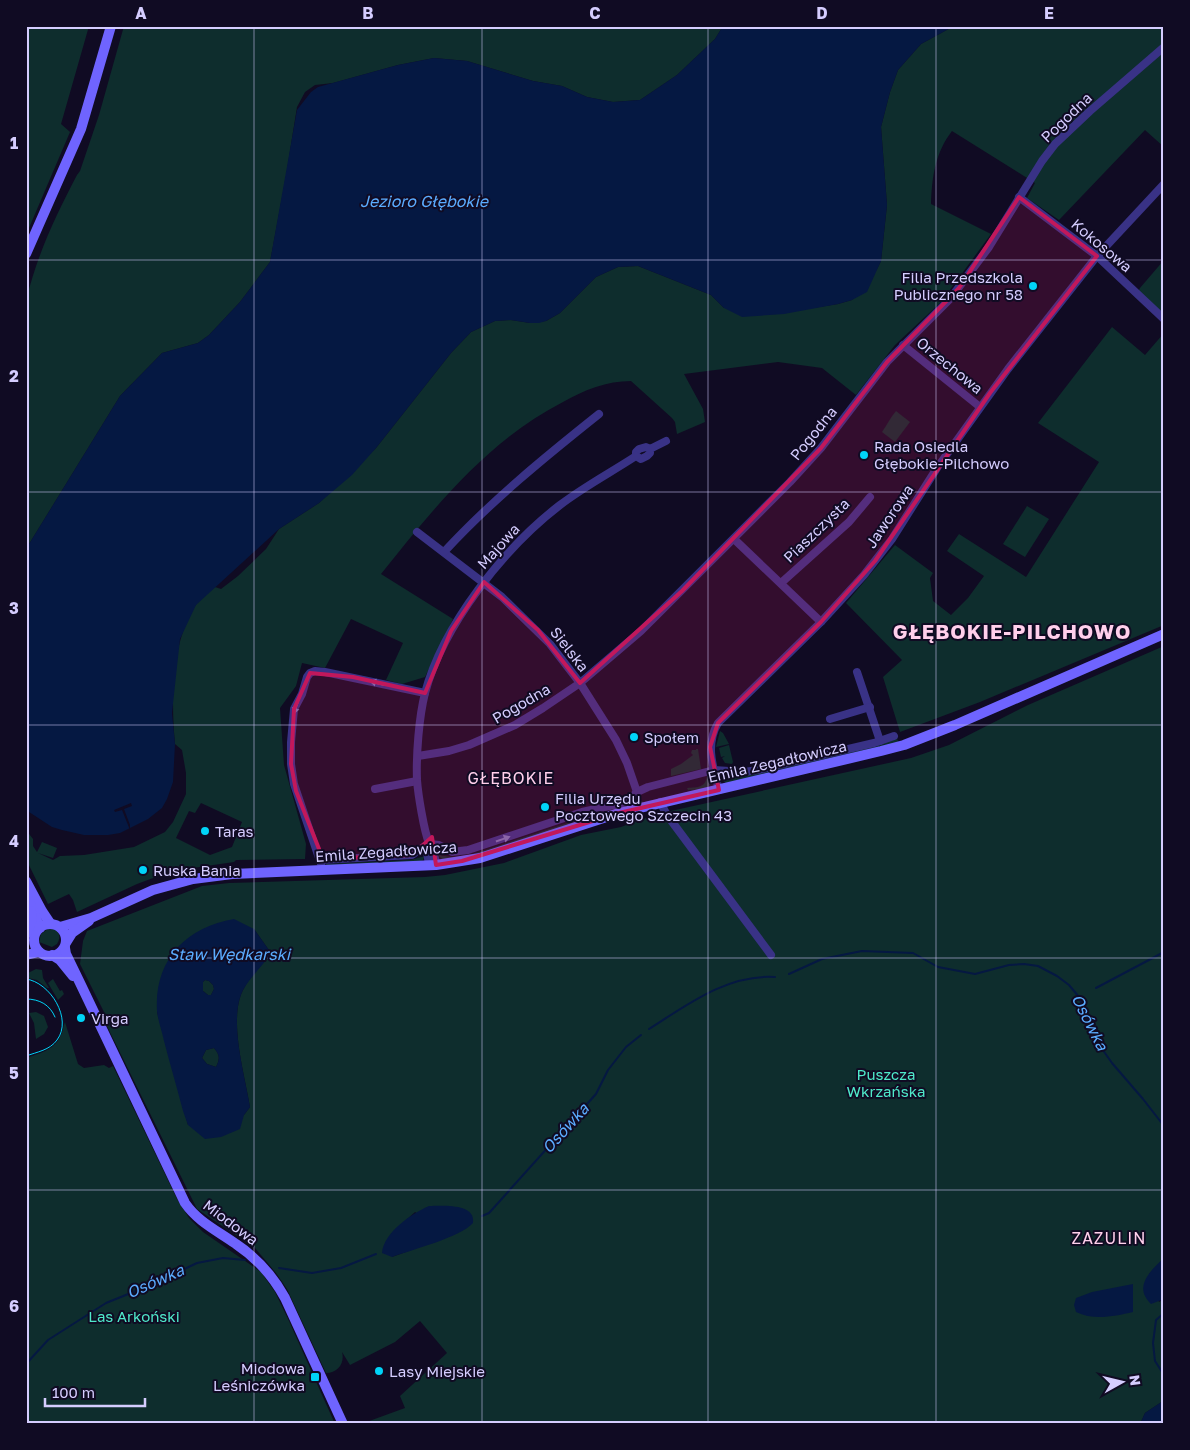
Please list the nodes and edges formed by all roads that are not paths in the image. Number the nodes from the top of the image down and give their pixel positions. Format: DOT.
graph roads {
  1 [pos="110,26"];
  2 [pos="1164,47"];
  3 [pos="1164,184"];
  4 [pos="1019,198"];
  5 [pos="26,254"];
  6 [pos="1097,256"];
  7 [pos="1164,319"];
  8 [pos="903,344"];
  9 [pos="980,407"];
  10 [pos="599,414"];
  11 [pos="666,441"];
  12 [pos="870,497"];
  13 [pos="418,532"];
  14 [pos="734,538"];
  15 [pos="444,552"];
  16 [pos="484,582"];
  17 [pos="781,583"];
  18 [pos="821,622"];
  19 [pos="1164,634"];
  20 [pos="857,672"];
  21 [pos="580,683"];
  22 [pos="425,693"];
  23 [pos="870,707"];
  24 [pos="830,719"];
  25 [pos="894,736"];
  26 [pos="880,741"];
  27 [pos="418,756"];
  28 [pos="714,770"];
  29 [pos="418,781"];
  30 [pos="375,789"];
  31 [pos="719,790"];
  32 [pos="637,792"];
  33 [pos="660,802"];
  34 [pos="430,844"];
  35 [pos="321,865"];
  36 [pos="433,865"];
  37 [pos="26,881"];
  38 [pos="28,899"];
  39 [pos="91,918"];
  40 [pos="55,925"];
  41 [pos="40,928"];
  42 [pos="29,939"];
  43 [pos="66,945"];
  44 [pos="39,952"];
  45 [pos="26,955"];
  46 [pos="52,955"];
  47 [pos="771,955"];
  48 [pos="81,985"];
  49 [pos="343,1424"];
  1 -- 5 [label="main road"];
  2 -- 4 [label="street, Pogodna"];
  3 -- 6 [label="street, Jaworowa"];
  4 -- 6 [label="street, Kokosowa"];
  4 -- 8 [label="street, Pogodna"];
  6 -- 7 [label="street, Kokosowa"];
  6 -- 9 [label="street, Jaworowa"];
  8 -- 9 [label="street, Orzechowa"];
  8 -- 14 [label="street, Pogodna"];
  9 -- 18 [label="street, Jaworowa"];
  10 -- 15 [label="street"];
  11 -- 16 [label="street, Majowa"];
  12 -- 17 [label="street, Piaszczysta"];
  13 -- 15 [label="street, Sielska"];
  14 -- 17 [label="street, Piaszczysta"];
  14 -- 21 [label="street, Pogodna"];
  15 -- 16 [label="street, Sielska"];
  16 -- 21 [label="street, Sielska"];
  16 -- 22 [label="street, Majowa"];
  17 -- 18 [label="street, Piaszczysta"];
  18 -- 28 [label="street, Jaworowa"];
  19 -- 31 [label="main road, Emila Zegadłowicza"];
  20 -- 23 [label="street"];
  21 -- 27 [label="street, Pogodna"];
  21 -- 32 [label="street, Sielska"];
  22 -- 27 [label="street, Majowa"];
  22 -- 35 [label="street, one-way"];
  23 -- 24 [label="street"];
  23 -- 26 [label="street"];
  25 -- 26 [label="street"];
  26 -- 28 [label="street"];
  27 -- 29 [label="street, Majowa"];
  28 -- 31 [label="street, Jaworowa"];
  28 -- 32 [label="street"];
  29 -- 30 [label="street"];
  29 -- 34 [label="street, Majowa"];
  31 -- 33 [label="main road, Emila Zegadłowicza"];
  34 -- 32 [label="street, one-way"];
  33 -- 36 [label="main road, Emila Zegadłowicza"];
  33 -- 47 [label="street"];
  34 -- 35 [label="street"];
  34 -- 36 [label="street, Majowa"];
  35 -- 36 [label="main road, Emila Zegadłowicza"];
  35 -- 39 [label="main road, Emila Zegadłowicza"];
  37 -- 40 [label="main road"];
  38 -- 41 [label="main road"];
  38 -- 42 [label="main road"];
  39 -- 40 [label="main road, Emila Zegadłowicza"];
  39 -- 43 [label="main road, Emila Zegadłowicza"];
  40 -- 41 [label="main road"];
  40 -- 43 [label="main road"];
  41 -- 42 [label="main road"];
  42 -- 44 [label="main road"];
  43 -- 46 [label="main road"];
  43 -- 48 [label="main road, Miodowa"];
  44 -- 45 [label="main road"];
  44 -- 46 [label="main road"];
  46 -- 48 [label="main road, Miodowa"];
  48 -- 49 [label="main road, Miodowa"];
}
